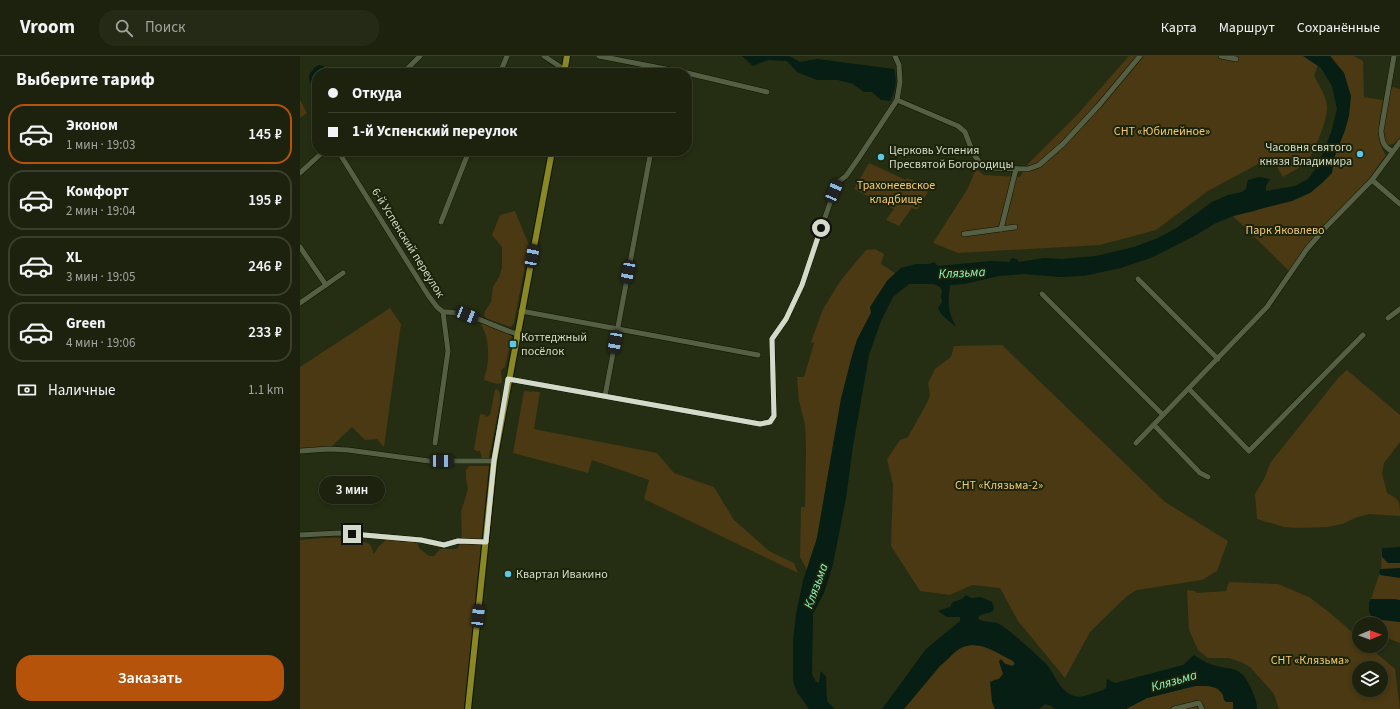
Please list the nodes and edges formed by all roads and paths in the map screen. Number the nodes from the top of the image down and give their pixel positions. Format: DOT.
graph roads {
  1 [pos="420,56"];
  2 [pos="507,56"];
  3 [pos="544,56"];
  4 [pos="567,56"];
  5 [pos="599,56"];
  6 [pos="895,56"];
  7 [pos="1140,56"];
  8 [pos="1221,56"];
  9 [pos="1394,56"];
  10 [pos="1236,59"];
  11 [pos="408,68"];
  12 [pos="502,68"];
  13 [pos="560,68"];
  14 [pos="565,68"];
  15 [pos="653,68"];
  16 [pos="692,74"];
  17 [pos="767,92"];
  18 [pos="897,100"];
  19 [pos="1400,142"];
  20 [pos="1392,151"];
  21 [pos="319,156"];
  22 [pos="341,156"];
  23 [pos="467,156"];
  24 [pos="551,156"];
  25 [pos="650,156"];
  26 [pos="1016,169"];
  27 [pos="300,173"];
  28 [pos="1372,180"];
  29 [pos="1400,204"];
  30 [pos="441,222"];
  31 [pos="1015,227"];
  32 [pos="1001,229"];
  33 [pos="964,234"];
  34 [pos="300,247"];
  35 [pos="343,273"];
  36 [pos="1138,279"];
  37 [pos="326,285"];
  38 [pos="1042,294"];
  39 [pos="300,303"];
  40 [pos="1400,309"];
  41 [pos="521,311"];
  42 [pos="443,312"];
  43 [pos="1388,318"];
  44 [pos="618,329"];
  45 [pos="517,334"];
  46 [pos="1363,335"];
  47 [pos="758,355"];
  48 [pos="1218,359"];
  49 [pos="508,379"];
  50 [pos="1189,389"];
  51 [pos="605,396"];
  52 [pos="1163,416"];
  53 [pos="1154,425"];
  54 [pos="435,443"];
  55 [pos="1136,443"];
  56 [pos="300,451"];
  57 [pos="494,461"];
  58 [pos="1208,477"];
  59 [pos="300,535"];
  60 [pos="486,542"];
  61 [pos="468,709"];
  62 [pos="1174,709"];
  63 [pos="1202,709"];
  1 -- 11 [label="street"];
  2 -- 12 [label="street"];
  3 -- 13 [label="street"];
  4 -- 14 [label="main road"];
  5 -- 15 [label="street"];
  6 -- 18 [label="street"];
  7 -- 26 [label="street"];
  8 -- 10 [label="street"];
  9 -- 20 [label="street"];
  16 -- 17 [label="street"];
  18 -- 26 [label="street"];
  18 -- 51 [label="street"];
  19 -- 20 [label="street"];
  20 -- 28 [label="street"];
  21 -- 27 [label="street"];
  22 -- 42 [label="street, 6-й Успенский переулок"];
  23 -- 30 [label="street"];
  24 -- 41 [label="main road"];
  25 -- 44 [label="street"];
  26 -- 32 [label="street"];
  28 -- 29 [label="street"];
  28 -- 48 [label="street"];
  31 -- 32 [label="street"];
  32 -- 33 [label="street"];
  34 -- 37 [label="street"];
  35 -- 37 [label="street"];
  36 -- 48 [label="street"];
  37 -- 39 [label="street"];
  38 -- 52 [label="street"];
  40 -- 43 [label="street"];
  41 -- 44 [label="street"];
  41 -- 45 [label="main road"];
  42 -- 45 [label="street"];
  42 -- 54 [label="street, 6-й Успенский переулок"];
  44 -- 47 [label="street"];
  44 -- 51 [label="street"];
  45 -- 49 [label="main road"];
  46 -- 50 [label="street"];
  48 -- 50 [label="street"];
  49 -- 51 [label="street"];
  49 -- 57 [label="main road"];
  50 -- 52 [label="street"];
  52 -- 53 [label="street"];
  53 -- 55 [label="street"];
  53 -- 58 [label="street"];
  56 -- 57 [label="street"];
  57 -- 60 [label="main road"];
  59 -- 60 [label="street"];
  60 -- 61 [label="main road"];
  62 -- 63 [label="street"];
}
